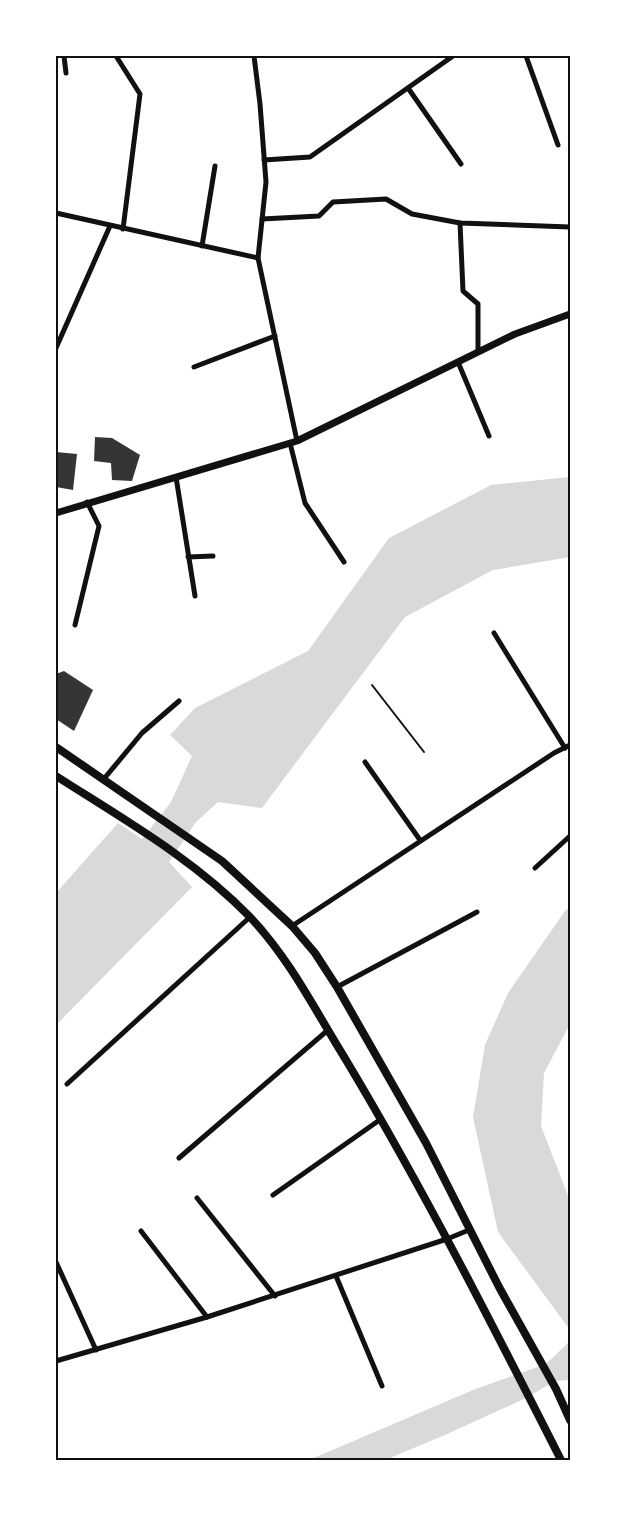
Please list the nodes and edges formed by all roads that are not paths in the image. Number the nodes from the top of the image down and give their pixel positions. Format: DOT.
graph roads {
  1 [pos="64,56"];
  2 [pos="116,56"];
  3 [pos="254,56"];
  4 [pos="453,56"];
  5 [pos="526,56"];
  6 [pos="66,73"];
  7 [pos="408,88"];
  8 [pos="558,145"];
  9 [pos="264,160"];
  10 [pos="461,164"];
  11 [pos="215,166"];
  12 [pos="56,213"];
  13 [pos="262,219"];
  14 [pos="460,223"];
  15 [pos="110,226"];
  16 [pos="570,227"];
  17 [pos="123,229"];
  18 [pos="202,246"];
  19 [pos="258,258"];
  20 [pos="570,314"];
  21 [pos="275,336"];
  22 [pos="56,348"];
  23 [pos="478,352"];
  24 [pos="458,362"];
  25 [pos="194,367"];
  26 [pos="489,436"];
  27 [pos="294,442"];
  28 [pos="176,477"];
  29 [pos="87,502"];
  30 [pos="56,513"];
  31 [pos="213,556"];
  32 [pos="189,557"];
  33 [pos="344,562"];
  34 [pos="195,596"];
  35 [pos="75,625"];
  36 [pos="494,633"];
  37 [pos="179,701"];
  38 [pos="56,747"];
  39 [pos="568,747"];
  40 [pos="365,762"];
  41 [pos="56,776"];
  42 [pos="107,783"];
  43 [pos="570,836"];
  44 [pos="420,840"];
  45 [pos="536,868"];
  46 [pos="477,912"];
  47 [pos="250,917"];
  48 [pos="292,926"];
  49 [pos="337,987"];
  50 [pos="328,1030"];
  51 [pos="68,1084"];
  52 [pos="381,1119"];
  53 [pos="179,1158"];
  54 [pos="273,1195"];
  55 [pos="197,1198"];
  56 [pos="470,1230"];
  57 [pos="141,1232"];
  58 [pos="447,1239"];
  59 [pos="56,1262"];
  60 [pos="336,1276"];
  61 [pos="275,1296"];
  62 [pos="207,1317"];
  63 [pos="96,1350"];
  64 [pos="56,1361"];
  65 [pos="382,1386"];
  66 [pos="570,1420"];
  67 [pos="561,1461"];
  1 -- 6 [label="street"];
  2 -- 17 [label="street"];
  3 -- 9 [label="street"];
  4 -- 7 [label="street"];
  5 -- 8 [label="street"];
  7 -- 9 [label="street"];
  7 -- 10 [label="street"];
  9 -- 13 [label="street"];
  11 -- 18 [label="street"];
  12 -- 15 [label="street"];
  13 -- 14 [label="street"];
  13 -- 19 [label="street"];
  14 -- 16 [label="street"];
  14 -- 23 [label="street"];
  15 -- 17 [label="street"];
  15 -- 22 [label="street"];
  17 -- 18 [label="street"];
  18 -- 19 [label="street"];
  19 -- 21 [label="street"];
  20 -- 23 [label="street"];
  21 -- 25 [label="street"];
  21 -- 27 [label="street"];
  23 -- 24 [label="street"];
  24 -- 26 [label="street"];
  24 -- 27 [label="street"];
  27 -- 28 [label="street"];
  27 -- 33 [label="street"];
  28 -- 29 [label="street"];
  28 -- 32 [label="street"];
  29 -- 30 [label="street"];
  29 -- 35 [label="street"];
  31 -- 32 [label="street"];
  32 -- 34 [label="street"];
  36 -- 39 [label="street"];
  37 -- 42 [label="street"];
  38 -- 42 [label="highway"];
  39 -- 44 [label="street"];
  40 -- 44 [label="street"];
  41 -- 47 [label="highway"];
  42 -- 48 [label="highway"];
  43 -- 45 [label="street"];
  44 -- 48 [label="street"];
  46 -- 49 [label="street"];
  47 -- 50 [label="highway"];
  47 -- 51 [label="street"];
  48 -- 49 [label="highway"];
  49 -- 56 [label="highway"];
  50 -- 52 [label="highway"];
  50 -- 53 [label="street"];
  52 -- 54 [label="street"];
  52 -- 58 [label="highway"];
  55 -- 61 [label="street"];
  56 -- 58 [label="street"];
  56 -- 66 [label="highway"];
  57 -- 62 [label="street"];
  58 -- 60 [label="street"];
  58 -- 67 [label="highway"];
  59 -- 63 [label="street"];
  60 -- 61 [label="street"];
  60 -- 65 [label="street"];
  61 -- 62 [label="street"];
  62 -- 63 [label="street"];
  63 -- 64 [label="street"];
}
